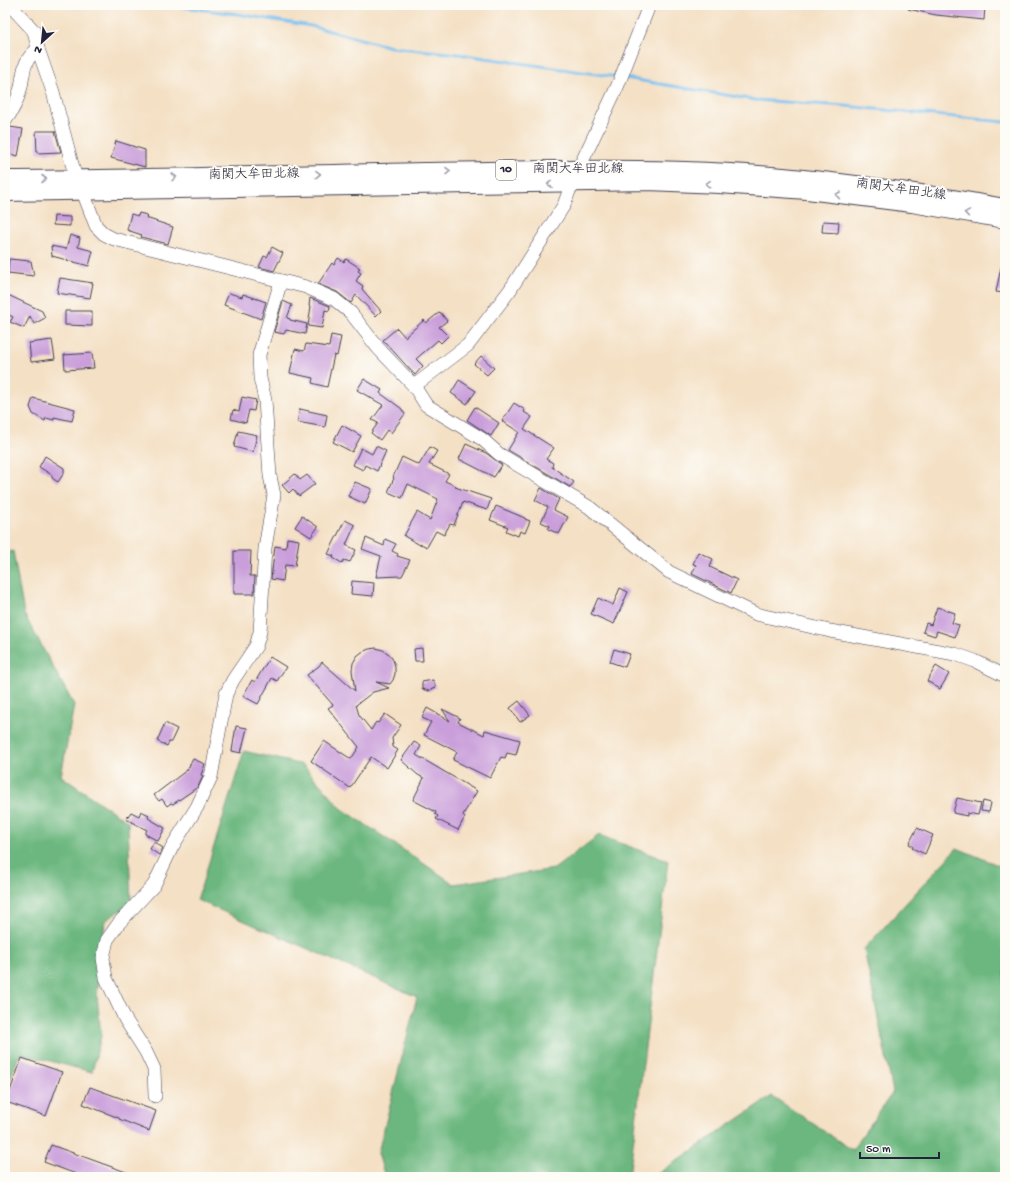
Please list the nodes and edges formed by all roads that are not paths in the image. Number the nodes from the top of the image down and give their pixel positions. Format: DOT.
graph roads {
  1 [pos="10,5"];
  2 [pos="649,5"];
  3 [pos="38,49"];
  4 [pos="5,121"];
  5 [pos="579,168"];
  6 [pos="5,179"];
  7 [pos="572,183"];
  8 [pos="80,185"];
  9 [pos="5,193"];
  10 [pos="1005,207"];
  11 [pos="1005,220"];
  12 [pos="281,281"];
  13 [pos="414,386"];
  14 [pos="1005,676"];
  15 [pos="155,1096"];
  1 -- 3 [label="street"];
  2 -- 5 [label="street"];
  3 -- 4 [label="street"];
  3 -- 8 [label="street"];
  5 -- 7 [label="street"];
  8 -- 5 [label="main road, 南関大牟田北線 / 10, one-way"];
  5 -- 10 [label="main road, 南関大牟田北線 / 10"];
  6 -- 8 [label="main road, 南関大牟田北線 / 10, one-way"];
  7 -- 8 [label="main road, 南関大牟田北線 / 10, one-way"];
  11 -- 7 [label="main road, 南関大牟田北線 / 10, one-way"];
  7 -- 13 [label="street"];
  8 -- 9 [label="main road, 南関大牟田北線 / 10"];
  8 -- 12 [label="street"];
  12 -- 13 [label="street"];
  12 -- 15 [label="street"];
  13 -- 14 [label="street"];
}
